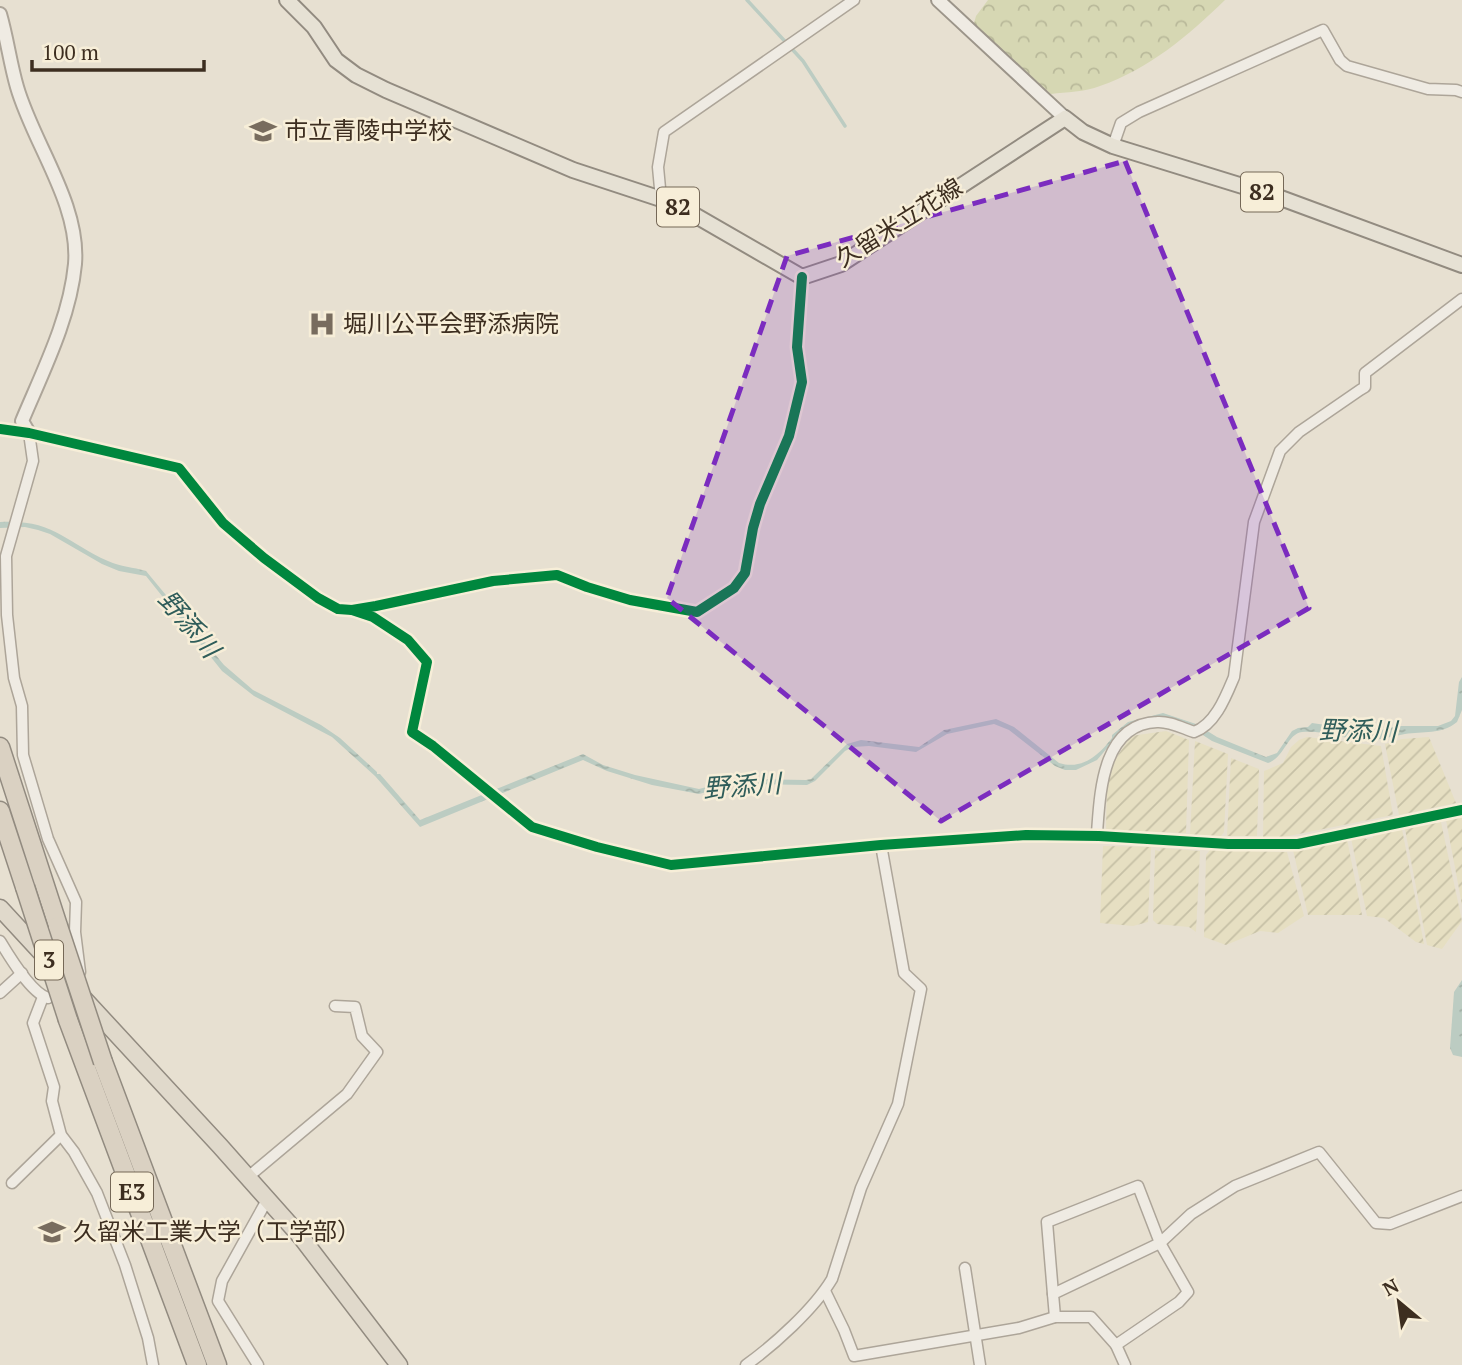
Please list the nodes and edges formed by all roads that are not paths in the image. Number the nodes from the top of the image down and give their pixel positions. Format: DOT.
graph roads {
  1 [pos="287,0"];
  2 [pos="854,0"];
  3 [pos="938,0"];
  4 [pos="0,14"];
  5 [pos="1462,92"];
  6 [pos="1065,118"];
  7 [pos="1113,146"];
  8 [pos="660,199"];
  9 [pos="1462,265"];
  10 [pos="802,277"];
  11 [pos="1462,299"];
  12 [pos="0,429"];
  13 [pos="29,433"];
  14 [pos="352,610"];
  15 [pos="0,747"];
  16 [pos="1462,810"];
  17 [pos="0,811"];
  18 [pos="1098,836"];
  19 [pos="881,845"];
  20 [pos="0,908"];
  21 [pos="0,941"];
  22 [pos="22,973"];
  23 [pos="0,993"];
  24 [pos="43,997"];
  25 [pos="86,1000"];
  26 [pos="335,1006"];
  27 [pos="98,1013"];
  28 [pos="61,1135"];
  29 [pos="248,1177"];
  30 [pos="12,1183"];
  31 [pos="1462,1196"];
  32 [pos="267,1200"];
  33 [pos="1160,1243"];
  34 [pos="965,1268"];
  35 [pos="825,1292"];
  36 [pos="1053,1294"];
  37 [pos="1055,1317"];
  38 [pos="974,1335"];
  39 [pos="1116,1345"];
  40 [pos="855,1361"];
  41 [pos="153,1365"];
  42 [pos="197,1365"];
  43 [pos="217,1365"];
  44 [pos="258,1365"];
  45 [pos="399,1365"];
  46 [pos="746,1365"];
  47 [pos="980,1365"];
  48 [pos="1125,1365"];
  1 -- 8 [label="main road, 82"];
  2 -- 8 [label="street"];
  3 -- 6 [label="street"];
  4 -- 13 [label="street"];
  5 -- 7 [label="street"];
  6 -- 7 [label="main road, 82"];
  6 -- 10 [label="main road, 久留米立花線"];
  7 -- 9 [label="main road, 82"];
  8 -- 10 [label="main road, 82"];
  10 -- 14 [label="street"];
  11 -- 18 [label="street"];
  12 -- 13 [label="street"];
  13 -- 14 [label="street"];
  13 -- 25 [label="street"];
  14 -- 19 [label="street"];
  15 -- 43 [label="highway, E3, bridge"];
  16 -- 18 [label="street"];
  17 -- 42 [label="highway, E3, bridge"];
  18 -- 19 [label="street"];
  19 -- 35 [label="street"];
  20 -- 25 [label="highway, 3"];
  21 -- 22 [label="street"];
  22 -- 23 [label="street"];
  22 -- 24 [label="street"];
  24 -- 27 [label="street"];
  24 -- 28 [label="street"];
  25 -- 27 [label="highway, 3"];
  26 -- 29 [label="street"];
  27 -- 29 [label="highway, 3"];
  28 -- 30 [label="street"];
  28 -- 41 [label="street"];
  29 -- 32 [label="highway, 3"];
  31 -- 33 [label="street"];
  32 -- 44 [label="street"];
  32 -- 45 [label="highway, 3"];
  33 -- 36 [label="street"];
  33 -- 36 [label="street"];
  33 -- 39 [label="street"];
  34 -- 38 [label="street"];
  35 -- 40 [label="street"];
  35 -- 46 [label="street"];
  36 -- 37 [label="street"];
  37 -- 38 [label="street"];
  37 -- 39 [label="street"];
  38 -- 40 [label="street"];
  38 -- 47 [label="street"];
  39 -- 48 [label="street"];
}
